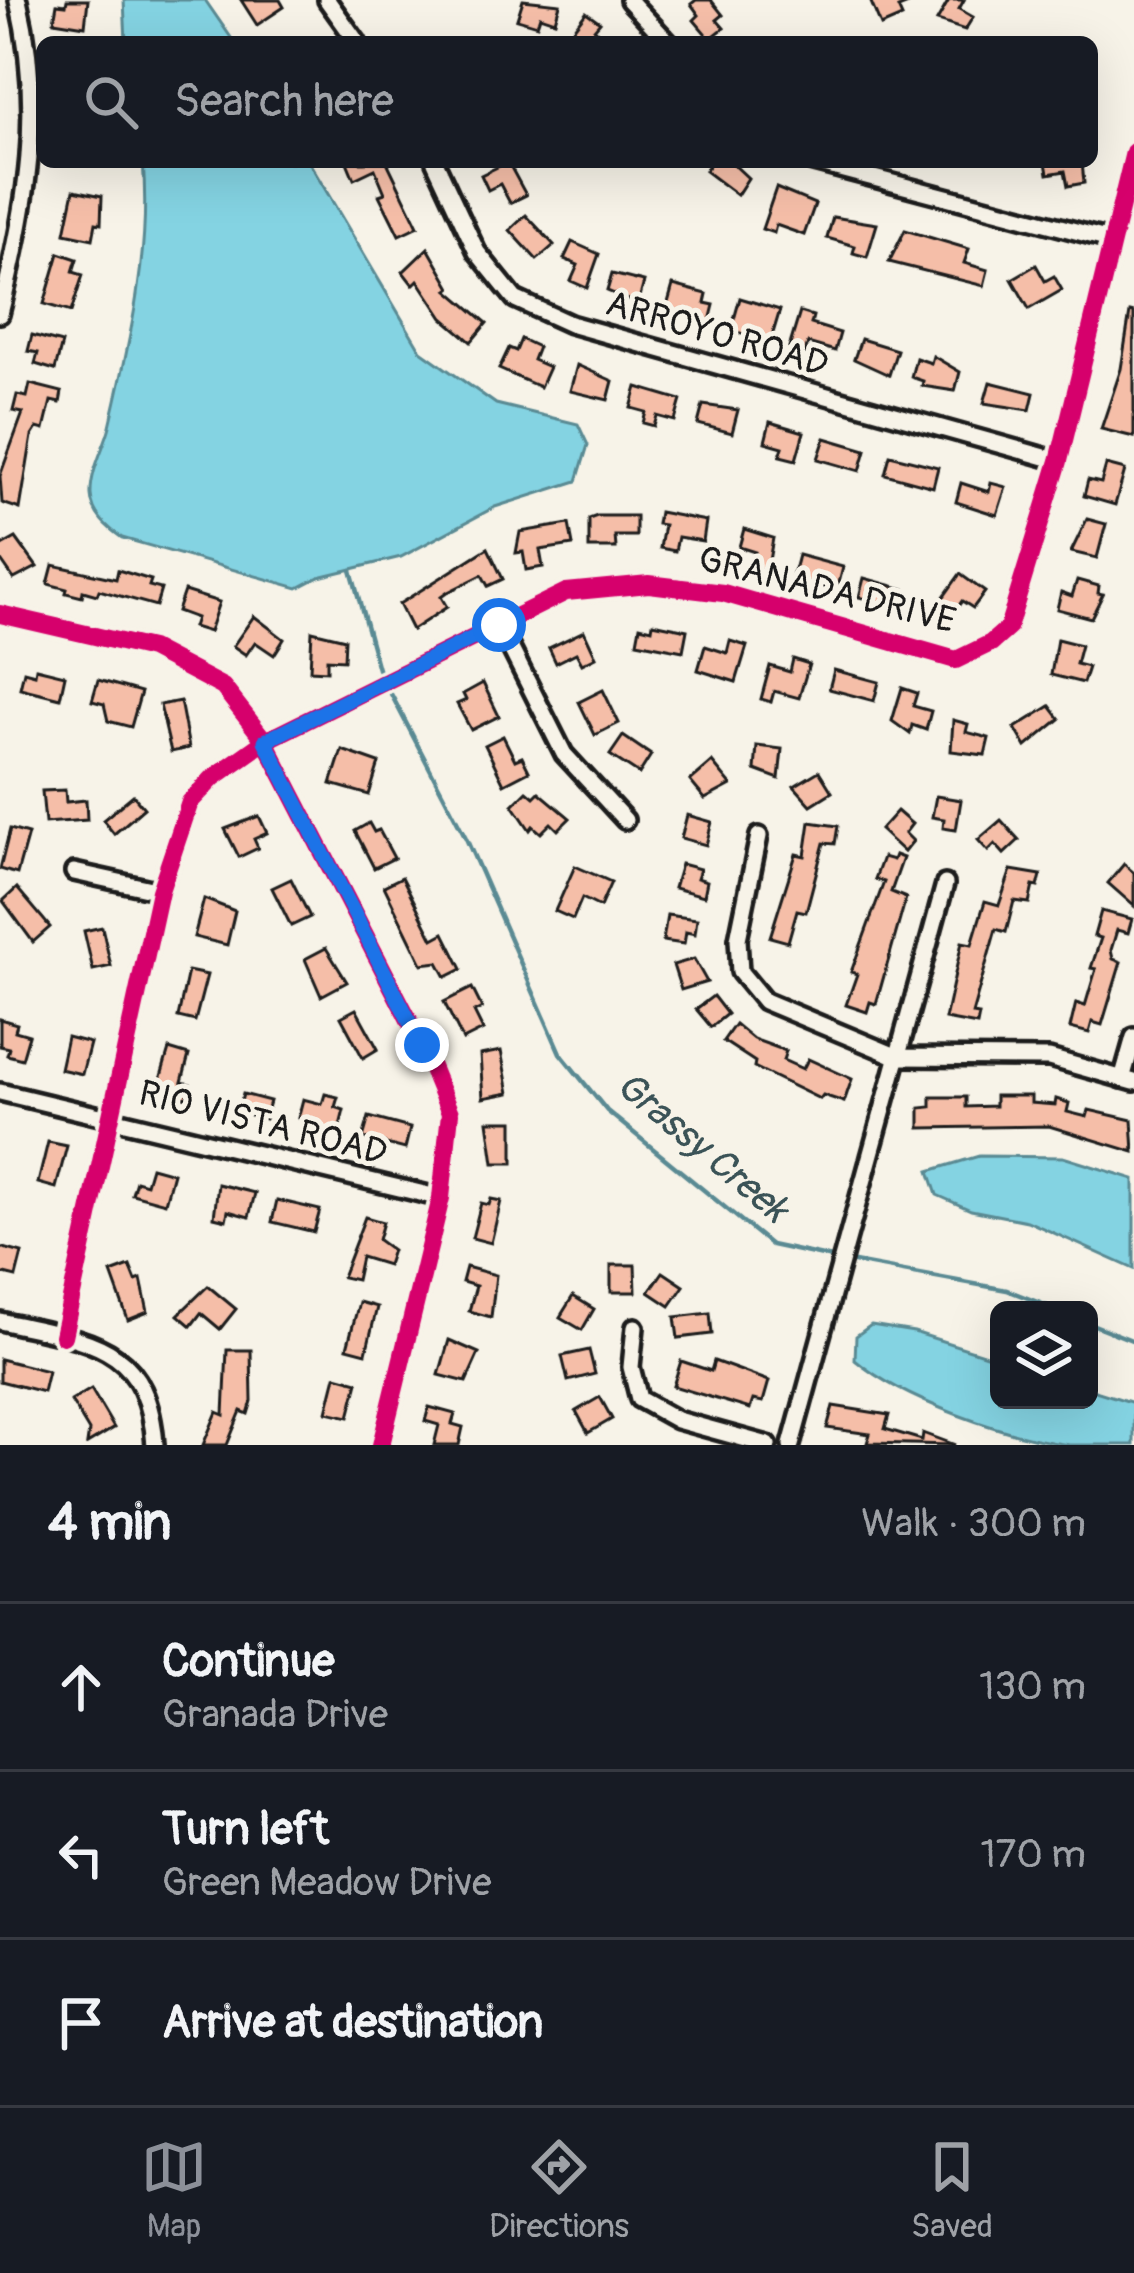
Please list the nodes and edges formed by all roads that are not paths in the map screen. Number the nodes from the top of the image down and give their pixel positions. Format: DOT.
graph roads {
  1 [pos="17,0"];
  2 [pos="327,0"];
  3 [pos="629,0"];
  4 [pos="353,36"];
  5 [pos="662,36"];
  6 [pos="1134,152"];
  7 [pos="439,168"];
  8 [pos="836,168"];
  9 [pos="885,168"];
  10 [pos="882,180"];
  11 [pos="1110,240"];
  12 [pos="0,314"];
  13 [pos="1059,461"];
  14 [pos="0,614"];
  15 [pos="499,625"];
  16 [pos="265,741"];
  17 [pos="625,820"];
  18 [pos="759,836"];
  19 [pos="74,872"];
  20 [pos="946,884"];
  21 [pos="160,891"];
  22 [pos="1134,1037"];
  23 [pos="898,1057"];
  24 [pos="1128,1080"];
  25 [pos="0,1092"];
  26 [pos="112,1118"];
  27 [pos="441,1198"];
  28 [pos="0,1321"];
  29 [pos="635,1327"];
  30 [pos="63,1336"];
  31 [pos="155,1445"];
  32 [pos="382,1445"];
  33 [pos="768,1445"];
  34 [pos="790,1445"];
  1 -- 12 [label="street"];
  2 -- 4 [label="street"];
  3 -- 5 [label="street"];
  6 -- 11 [label="street, GRANADA DRIVE"];
  7 -- 13 [label="street, ARROYO ROAD"];
  8 -- 10 [label="street"];
  9 -- 10 [label="street"];
  10 -- 11 [label="street"];
  11 -- 13 [label="street, GRANADA DRIVE"];
  13 -- 15 [label="street, GRANADA DRIVE"];
  14 -- 16 [label="street"];
  15 -- 16 [label="street, GRANADA DRIVE"];
  15 -- 17 [label="street"];
  16 -- 21 [label="street, GRANADA DRIVE"];
  16 -- 27 [label="street"];
  18 -- 23 [label="street"];
  19 -- 21 [label="street"];
  20 -- 23 [label="street"];
  21 -- 26 [label="street, GRANADA DRIVE"];
  22 -- 24 [label="street"];
  23 -- 24 [label="street"];
  23 -- 34 [label="street"];
  25 -- 26 [label="street, RIO VISTA ROAD"];
  26 -- 27 [label="street, RIO VISTA ROAD"];
  26 -- 30 [label="street, GRANADA DRIVE"];
  27 -- 32 [label="street"];
  28 -- 30 [label="street"];
  29 -- 33 [label="street"];
  30 -- 31 [label="street"];
}
